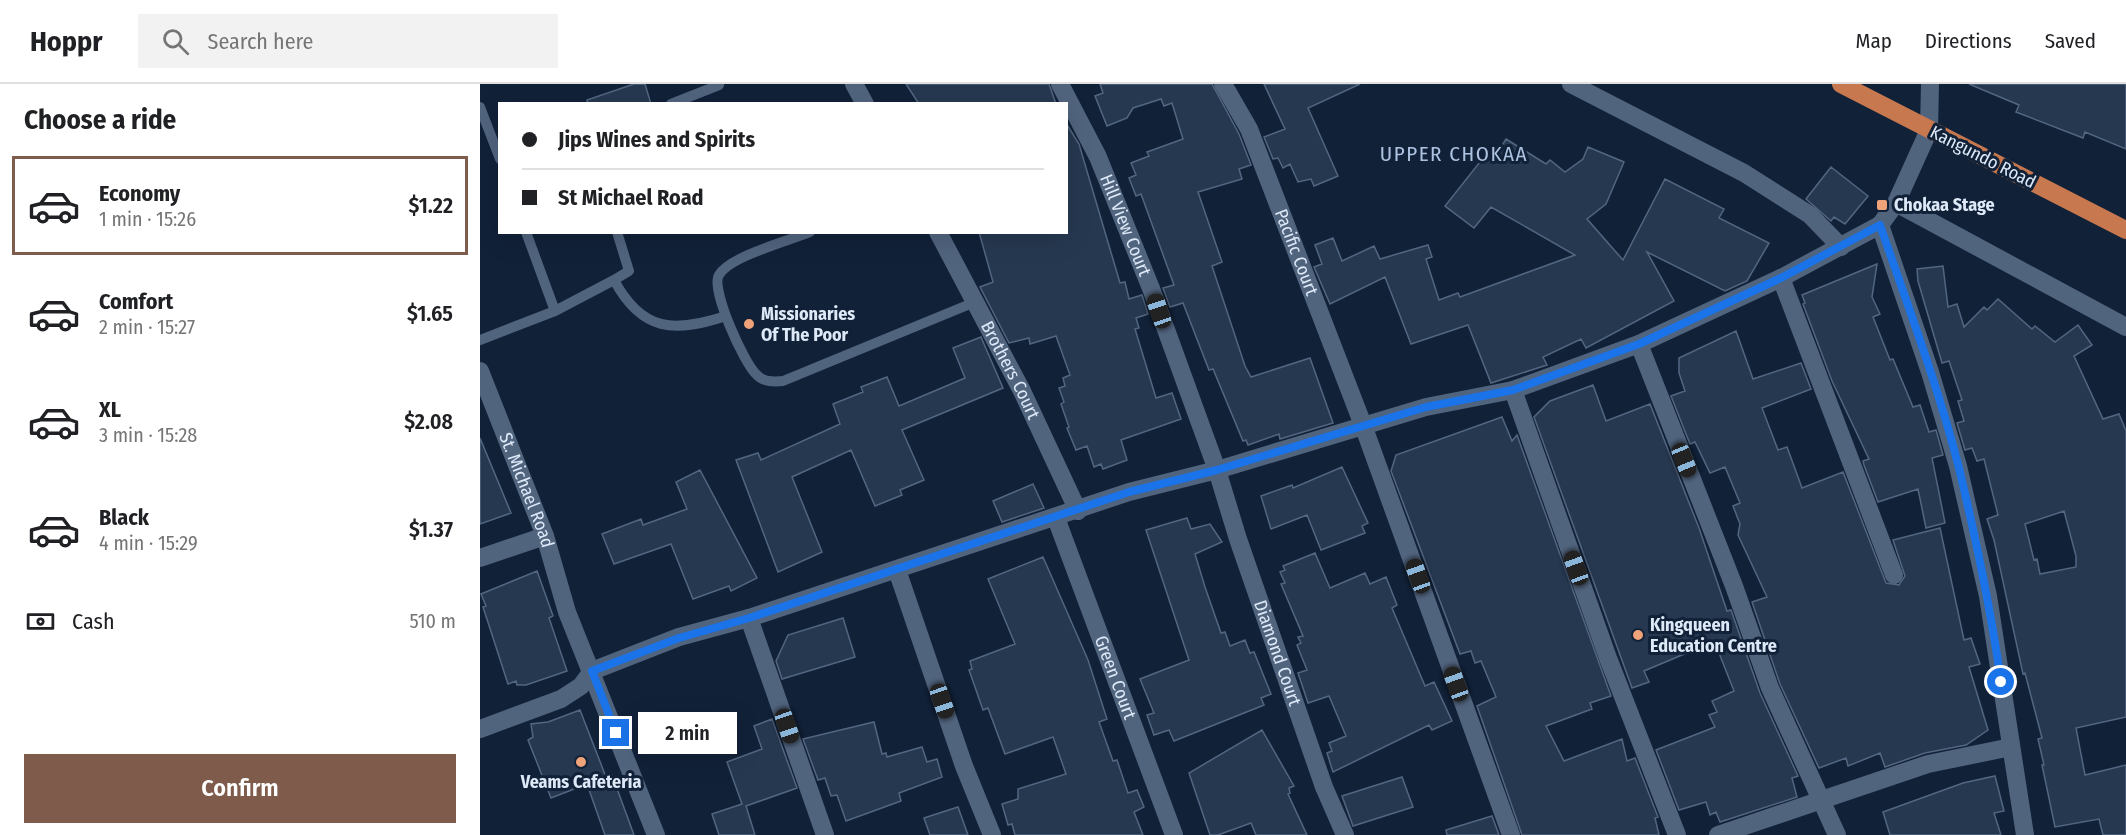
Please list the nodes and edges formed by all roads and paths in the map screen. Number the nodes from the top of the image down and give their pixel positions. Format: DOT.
graph roads {
  1 [pos="854,84"];
  2 [pos="1223,84"];
  3 [pos="1571,84"];
  4 [pos="1841,84"];
  5 [pos="1930,84"];
  6 [pos="719,85"];
  7 [pos="1060,85"];
  8 [pos="676,102"];
  9 [pos="863,102"];
  10 [pos="480,107"];
  11 [pos="1929,130"];
  12 [pos="498,154"];
  13 [pos="1896,203"];
  14 [pos="1880,225"];
  15 [pos="2126,230"];
  16 [pos="527,234"];
  17 [pos="618,234"];
  18 [pos="805,234"];
  19 [pos="939,234"];
  20 [pos="1841,247"];
  21 [pos="1781,278"];
  22 [pos="614,280"];
  23 [pos="975,302"];
  24 [pos="555,311"];
  25 [pos="726,316"];
  26 [pos="2126,327"];
  27 [pos="480,340"];
  28 [pos="1639,344"];
  29 [pos="480,371"];
  30 [pos="1513,390"];
  31 [pos="1363,425"];
  32 [pos="1217,470"];
  33 [pos="1078,511"];
  34 [pos="1056,518"];
  35 [pos="545,536"];
  36 [pos="480,558"];
  37 [pos="897,570"];
  38 [pos="1894,575"];
  39 [pos="749,618"];
  40 [pos="592,671"];
  41 [pos="480,729"];
  42 [pos="2011,747"];
  43 [pos="1823,801"];
  44 [pos="656,835"];
  45 [pos="825,835"];
  46 [pos="992,835"];
  47 [pos="1174,835"];
  48 [pos="1345,835"];
  49 [pos="1511,835"];
  50 [pos="1677,835"];
  51 [pos="1718,835"];
  52 [pos="1837,835"];
  53 [pos="2025,835"];
  1 -- 9 [label="street"];
  2 -- 31 [label="street, Pacific Court"];
  3 -- 20 [label="street"];
  4 -- 11 [label="highway, Kangundo Road"];
  5 -- 11 [label="street"];
  6 -- 8 [label="lane"];
  7 -- 32 [label="street, Hill View Court"];
  10 -- 12 [label="lane"];
  11 -- 13 [label="street"];
  11 -- 15 [label="highway, Kangundo Road"];
  13 -- 14 [label="street"];
  13 -- 26 [label="street"];
  14 -- 20 [label="street"];
  14 -- 42 [label="street"];
  16 -- 24 [label="lane"];
  17 -- 22 [label="lane"];
  18 -- 25 [label="lane"];
  19 -- 23 [label="street, Brothers Court"];
  20 -- 21 [label="street"];
  21 -- 28 [label="street"];
  21 -- 38 [label="street"];
  22 -- 24 [label="lane"];
  22 -- 25 [label="lane"];
  23 -- 25 [label="lane"];
  23 -- 33 [label="street, Brothers Court"];
  24 -- 27 [label="lane"];
  28 -- 30 [label="street"];
  28 -- 43 [label="street"];
  29 -- 35 [label="street, St. Michael Road"];
  30 -- 31 [label="street"];
  30 -- 50 [label="street"];
  31 -- 32 [label="street"];
  31 -- 49 [label="street, Pacific Court"];
  32 -- 33 [label="street"];
  32 -- 48 [label="street, Diamond Court"];
  33 -- 34 [label="street"];
  34 -- 37 [label="street"];
  34 -- 47 [label="street, Green Court"];
  35 -- 36 [label="street"];
  35 -- 40 [label="street, St. Michael Road"];
  37 -- 39 [label="street"];
  37 -- 46 [label="street"];
  39 -- 40 [label="street"];
  39 -- 45 [label="street"];
  40 -- 41 [label="street"];
  40 -- 44 [label="street, St. Michael Road"];
  42 -- 43 [label="street"];
  42 -- 53 [label="street"];
  43 -- 51 [label="street"];
  43 -- 52 [label="street"];
}
